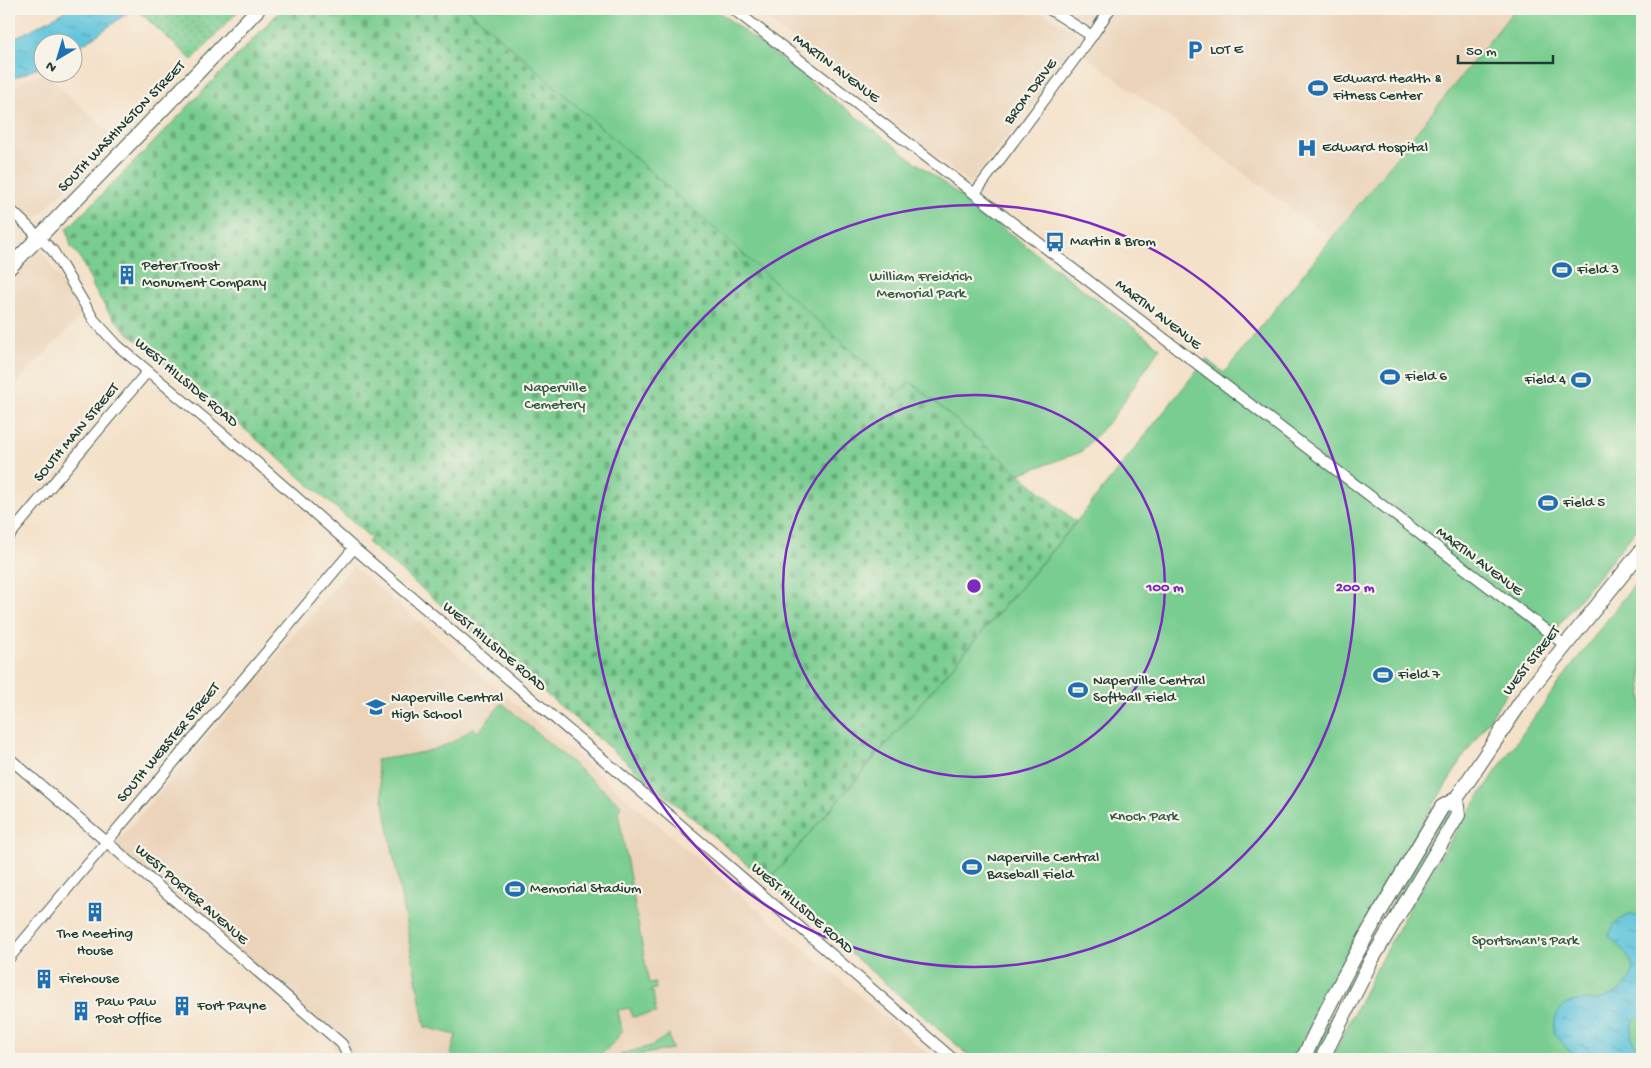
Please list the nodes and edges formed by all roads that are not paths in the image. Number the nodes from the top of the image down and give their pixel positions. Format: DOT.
graph roads {
  1 [pos="258,9"];
  2 [pos="733,9"];
  3 [pos="1049,9"];
  4 [pos="1110,9"];
  5 [pos="1092,36"];
  6 [pos="974,193"];
  7 [pos="9,208"];
  8 [pos="39,237"];
  9 [pos="9,268"];
  10 [pos="148,371"];
  11 [pos="9,536"];
  12 [pos="354,548"];
  13 [pos="1642,550"];
  14 [pos="1565,646"];
  15 [pos="9,758"];
  16 [pos="1456,799"];
  17 [pos="106,842"];
  18 [pos="9,958"];
  19 [pos="349,1059"];
  20 [pos="953,1059"];
  21 [pos="1303,1059"];
  22 [pos="1322,1059"];
  1 -- 8 [label="street, SOUTH WASHINGTON STREET"];
  2 -- 6 [label="street, MARTIN AVENUE"];
  3 -- 5 [label="street"];
  4 -- 5 [label="street, BROM DRIVE"];
  5 -- 6 [label="street, BROM DRIVE"];
  6 -- 14 [label="street, MARTIN AVENUE"];
  7 -- 8 [label="street, WEST HILLSIDE ROAD"];
  8 -- 9 [label="street, SOUTH WASHINGTON STREET"];
  8 -- 10 [label="street, WEST HILLSIDE ROAD"];
  10 -- 11 [label="street, SOUTH MAIN STREET"];
  10 -- 12 [label="street, WEST HILLSIDE ROAD"];
  12 -- 17 [label="street, SOUTH WEBSTER STREET"];
  12 -- 20 [label="street, WEST HILLSIDE ROAD"];
  13 -- 14 [label="street, WEST STREET"];
  14 -- 16 [label="street, WEST STREET"];
  15 -- 17 [label="street, WEST PORTER AVENUE"];
  16 -- 21 [label="street, WEST STREET"];
  16 -- 22 [label="street, WEST STREET"];
  17 -- 18 [label="street, SOUTH WEBSTER STREET"];
  17 -- 19 [label="street, WEST PORTER AVENUE"];
}
